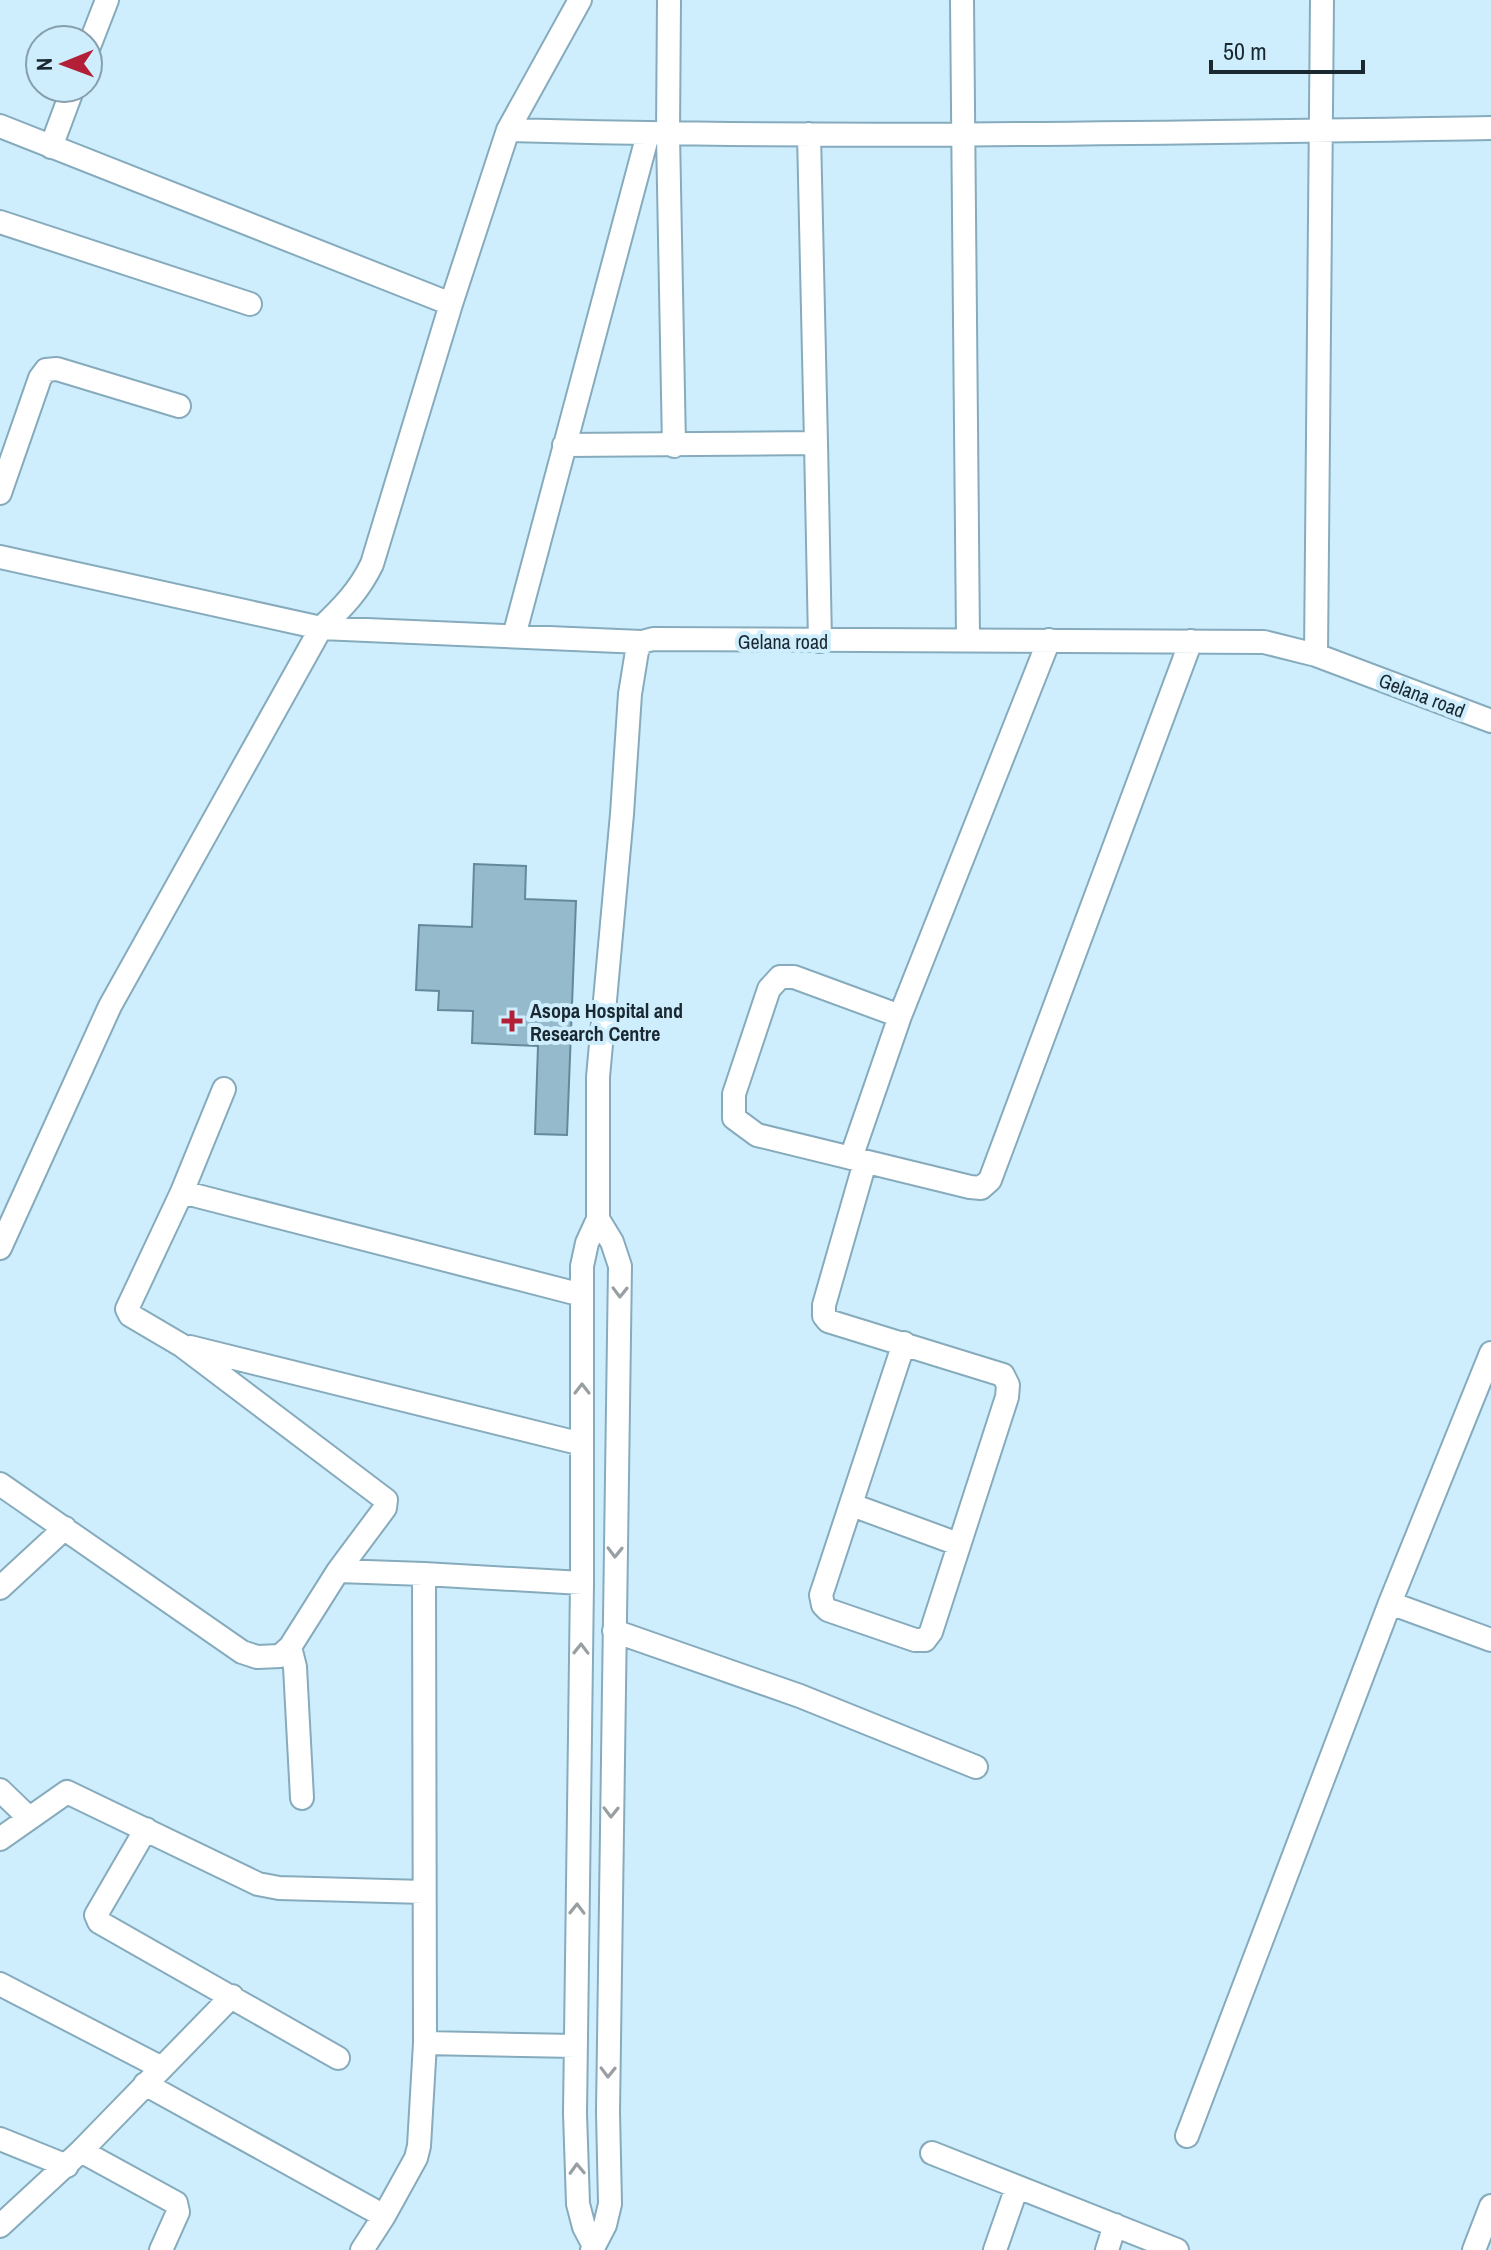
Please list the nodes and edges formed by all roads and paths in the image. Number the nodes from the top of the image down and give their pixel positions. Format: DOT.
graph roads {
  1 [pos="107,0"];
  2 [pos="580,0"];
  3 [pos="669,0"];
  4 [pos="962,0"];
  5 [pos="1322,0"];
  6 [pos="98,24"];
  7 [pos="67,104"];
  8 [pos="0,126"];
  9 [pos="1491,128"];
  10 [pos="508,130"];
  11 [pos="1320,131"];
  12 [pos="658,134"];
  13 [pos="809,134"];
  14 [pos="963,134"];
  15 [pos="51,147"];
  16 [pos="0,222"];
  17 [pos="250,304"];
  18 [pos="451,304"];
  19 [pos="179,406"];
  20 [pos="816,443"];
  21 [pos="564,445"];
  22 [pos="674,446"];
  23 [pos="0,493"];
  24 [pos="0,557"];
  25 [pos="321,628"];
  26 [pos="514,636"];
  27 [pos="968,639"];
  28 [pos="1049,640"];
  29 [pos="820,641"];
  30 [pos="1191,641"];
  31 [pos="642,642"];
  32 [pos="1316,655"];
  33 [pos="1491,721"];
  34 [pos="900,1016"];
  35 [pos="224,1089"];
  36 [pos="858,1160"];
  37 [pos="182,1192"];
  38 [pos="598,1219"];
  39 [pos="0,1248"];
  40 [pos="582,1295"];
  41 [pos="904,1343"];
  42 [pos="181,1345"];
  43 [pos="1491,1353"];
  44 [pos="582,1444"];
  45 [pos="0,1484"];
  46 [pos="852,1505"];
  47 [pos="65,1528"];
  48 [pos="958,1544"];
  49 [pos="338,1571"];
  50 [pos="424,1574"];
  51 [pos="582,1583"];
  52 [pos="0,1588"];
  53 [pos="1390,1603"];
  54 [pos="614,1631"];
  55 [pos="1491,1640"];
  56 [pos="290,1647"];
  57 [pos="976,1767"];
  58 [pos="0,1790"];
  59 [pos="302,1798"];
  60 [pos="28,1817"];
  61 [pos="146,1829"];
  62 [pos="0,1839"];
  63 [pos="424,1892"];
  64 [pos="0,1984"];
  65 [pos="232,1996"];
  66 [pos="425,2043"];
  67 [pos="575,2046"];
  68 [pos="338,2058"];
  69 [pos="162,2068"];
  70 [pos="145,2084"];
  71 [pos="608,2112"];
  72 [pos="575,2113"];
  73 [pos="1187,2136"];
  74 [pos="0,2139"];
  75 [pos="932,2153"];
  76 [pos="74,2159"];
  77 [pos="1017,2187"];
  78 [pos="1491,2206"];
  79 [pos="384,2216"];
  80 [pos="1115,2225"];
  81 [pos="0,2226"];
  82 [pos="592,2247"];
  83 [pos="161,2250"];
  84 [pos="362,2250"];
  85 [pos="995,2250"];
  86 [pos="1107,2250"];
  87 [pos="1177,2250"];
  88 [pos="1474,2250"];
  1 -- 6 [label="street"];
  2 -- 10 [label="street"];
  3 -- 12 [label="street"];
  4 -- 14 [label="street"];
  5 -- 11 [label="street"];
  7 -- 15 [label="street"];
  8 -- 15 [label="street"];
  9 -- 11 [label="street"];
  10 -- 12 [label="street"];
  10 -- 18 [label="street"];
  11 -- 14 [label="street"];
  11 -- 32 [label="street"];
  12 -- 13 [label="street"];
  12 -- 21 [label="street"];
  12 -- 22 [label="street"];
  13 -- 14 [label="street"];
  13 -- 20 [label="street"];
  14 -- 27 [label="street"];
  15 -- 18 [label="street"];
  16 -- 17 [label="street"];
  18 -- 25 [label="street"];
  19 -- 23 [label="street"];
  20 -- 22 [label="street"];
  20 -- 29 [label="street"];
  21 -- 22 [label="street"];
  21 -- 26 [label="street"];
  24 -- 25 [label="street, Gelana road"];
  25 -- 26 [label="street, Gelana road"];
  25 -- 39 [label="street"];
  26 -- 31 [label="street, Gelana road"];
  27 -- 28 [label="street, Gelana road"];
  27 -- 29 [label="street, Gelana road"];
  28 -- 30 [label="street, Gelana road"];
  28 -- 34 [label="street"];
  29 -- 31 [label="street, Gelana road"];
  30 -- 32 [label="street, Gelana road"];
  30 -- 36 [label="street"];
  31 -- 38 [label="street"];
  32 -- 33 [label="street, Gelana road"];
  34 -- 36 [label="street"];
  34 -- 36 [label="street"];
  35 -- 37 [label="street"];
  36 -- 41 [label="street"];
  37 -- 40 [label="street"];
  37 -- 42 [label="street"];
  38 -- 40 [label="street"];
  38 -- 54 [label="street, one-way"];
  44 -- 40 [label="street, one-way"];
  41 -- 46 [label="street"];
  41 -- 48 [label="street"];
  42 -- 44 [label="street"];
  42 -- 49 [label="street"];
  43 -- 53 [label="street"];
  44 -- 51 [label="street"];
  45 -- 47 [label="street"];
  46 -- 48 [label="street"];
  46 -- 48 [label="street"];
  47 -- 52 [label="street"];
  47 -- 56 [label="street"];
  49 -- 50 [label="street"];
  49 -- 56 [label="street"];
  50 -- 51 [label="street"];
  50 -- 63 [label="street"];
  67 -- 51 [label="street, one-way"];
  53 -- 55 [label="street"];
  53 -- 73 [label="street"];
  54 -- 57 [label="street"];
  54 -- 71 [label="street, one-way"];
  56 -- 59 [label="street"];
  58 -- 60 [label="street"];
  60 -- 61 [label="street"];
  60 -- 62 [label="street"];
  61 -- 63 [label="street"];
  61 -- 65 [label="street"];
  63 -- 66 [label="street"];
  64 -- 69 [label="street"];
  65 -- 68 [label="street"];
  65 -- 69 [label="street"];
  66 -- 67 [label="street"];
  66 -- 79 [label="street"];
  67 -- 72 [label="street"];
  69 -- 70 [label="street"];
  70 -- 76 [label="street"];
  70 -- 79 [label="street"];
  71 -- 72 [label="street"];
  71 -- 82 [label="street"];
  82 -- 72 [label="street, one-way"];
  74 -- 76 [label="street"];
  75 -- 77 [label="street"];
  76 -- 81 [label="street"];
  76 -- 83 [label="street"];
  77 -- 80 [label="street"];
  77 -- 85 [label="street"];
  78 -- 88 [label="street"];
  79 -- 84 [label="street"];
  80 -- 86 [label="street"];
  80 -- 87 [label="street"];
}
